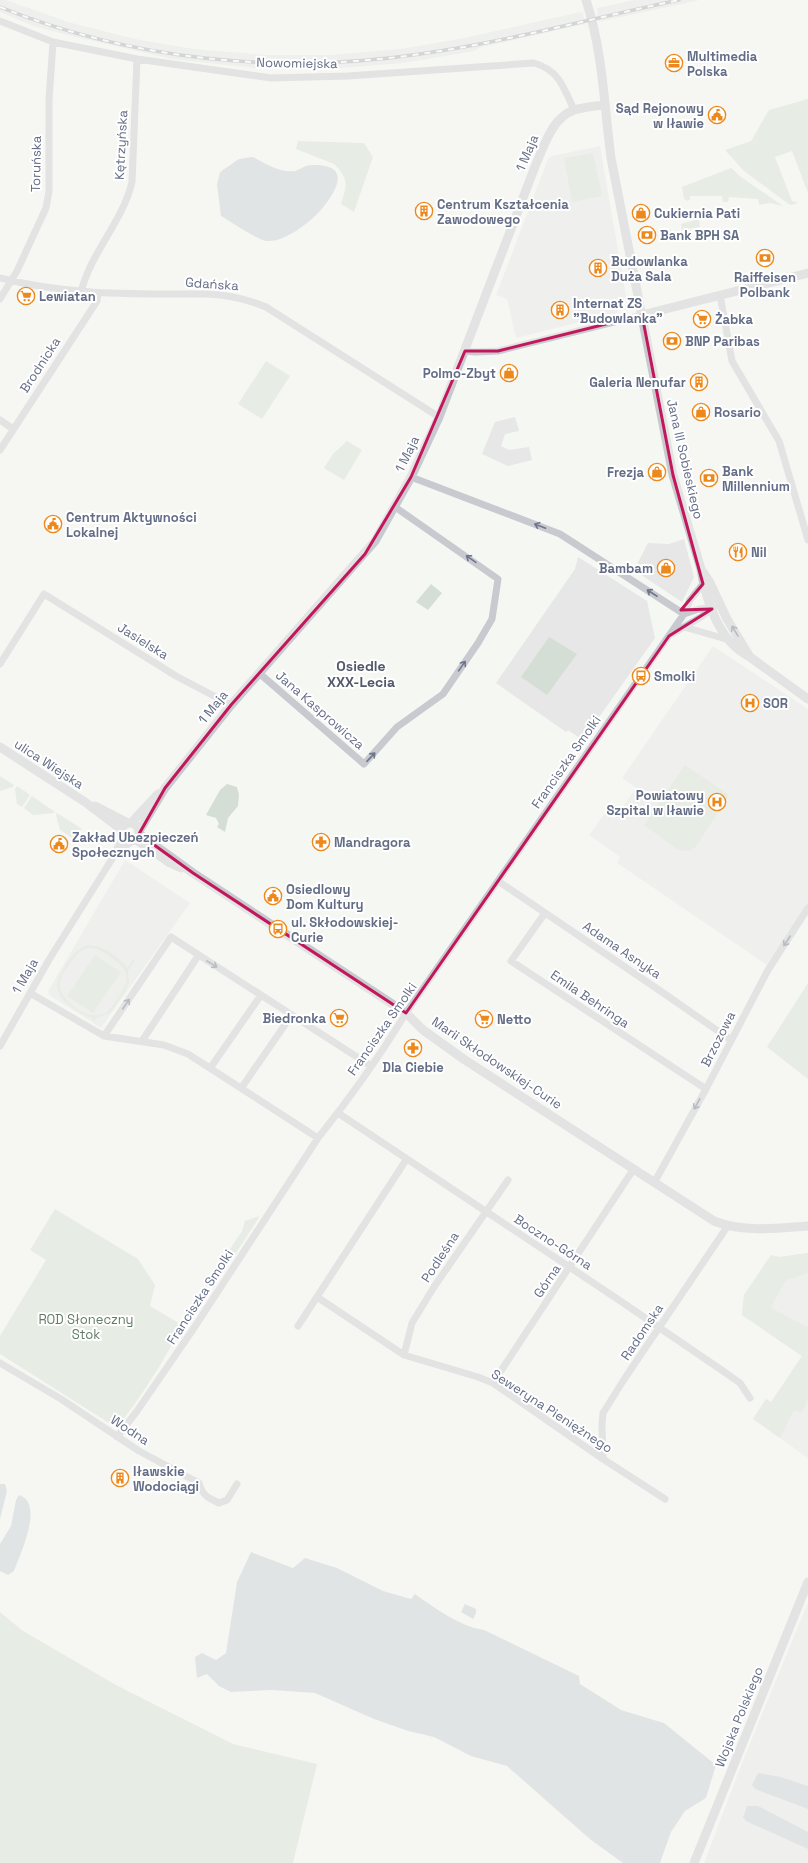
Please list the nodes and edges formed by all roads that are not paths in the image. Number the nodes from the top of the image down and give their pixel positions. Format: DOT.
graph roads {
  1 [pos="586,0"];
  2 [pos="0,21"];
  3 [pos="53,42"];
  4 [pos="137,59"];
  5 [pos="605,105"];
  6 [pos="574,110"];
  7 [pos="808,273"];
  8 [pos="0,278"];
  9 [pos="10,281"];
  10 [pos="81,292"];
  11 [pos="98,293"];
  12 [pos="720,295"];
  13 [pos="0,299"];
  14 [pos="642,315"];
  15 [pos="465,351"];
  16 [pos="439,417"];
  17 [pos="0,420"];
  18 [pos="13,429"];
  19 [pos="0,450"];
  20 [pos="411,477"];
  21 [pos="395,507"];
  22 [pos="808,540"];
  23 [pos="701,569"];
  24 [pos="703,584"];
  25 [pos="716,607"];
  26 [pos="684,614"];
  27 [pos="684,627"];
  28 [pos="669,636"];
  29 [pos="726,639"];
  30 [pos="750,657"];
  31 [pos="0,664"];
  32 [pos="259,673"];
  33 [pos="808,699"];
  34 [pos="231,705"];
  35 [pos="0,747"];
  36 [pos="165,788"];
  37 [pos="126,828"];
  38 [pos="136,836"];
  39 [pos="112,859"];
  40 [pos="498,881"];
  41 [pos="808,908"];
  42 [pos="545,913"];
  43 [pos="198,956"];
  44 [pos="30,993"];
  45 [pos="260,995"];
  46 [pos="406,1013"];
  47 [pos="291,1016"];
  48 [pos="104,1036"];
  49 [pos="730,1040"];
  50 [pos="142,1041"];
  51 [pos="0,1046"];
  52 [pos="371,1066"];
  53 [pos="211,1067"];
  54 [pos="242,1087"];
  55 [pos="706,1089"];
  56 [pos="338,1113"];
  57 [pos="318,1138"];
  58 [pos="406,1160"];
  59 [pos="633,1170"];
  60 [pos="508,1180"];
  61 [pos="654,1183"];
  62 [pos="484,1212"];
  63 [pos="806,1226"];
  64 [pos="728,1227"];
  65 [pos="570,1268"];
  66 [pos="317,1297"];
  67 [pos="298,1326"];
  68 [pos="660,1327"];
  69 [pos="404,1355"];
  70 [pos="0,1363"];
  71 [pos="493,1383"];
  72 [pos="750,1398"];
  73 [pos="117,1437"];
  74 [pos="603,1459"];
  75 [pos="237,1484"];
  76 [pos="665,1499"];
  77 [pos="808,1582"];
  78 [pos="694,1863"];
  1 -- 5 [label="street, Jana III Sobieskiego"];
  2 -- 3 [label="street, Nowomiejska"];
  3 -- 4 [label="street, Nowomiejska"];
  3 -- 9 [label="street, Toruńska"];
  4 -- 6 [label="street, Nowomiejska"];
  4 -- 10 [label="street, Kętrzyńska"];
  5 -- 6 [label="street, 1 Maja"];
  5 -- 14 [label="street, Jana III Sobieskiego"];
  6 -- 15 [label="street, 1 Maja"];
  7 -- 12 [label="street"];
  8 -- 9 [label="street, Gdańska"];
  9 -- 10 [label="street, Gdańska"];
  9 -- 13 [label="street, Toruńska"];
  10 -- 11 [label="street, Gdańska"];
  11 -- 16 [label="street, Gdańska"];
  11 -- 18 [label="street, Brodnicka"];
  12 -- 14 [label="street"];
  12 -- 22 [label="street"];
  14 -- 15 [label="street"];
  14 -- 23 [label="street, Jana III Sobieskiego"];
  15 -- 16 [label="street, 1 Maja"];
  16 -- 20 [label="street, 1 Maja"];
  17 -- 18 [label="street"];
  18 -- 19 [label="street, Brodnicka"];
  20 -- 21 [label="street, 1 Maja"];
  26 -- 20 [label="street, one-way"];
  21 -- 32 [label="street, 1 Maja"];
  32 -- 21 [label="street, Jana Kasprowicza, one-way"];
  23 -- 24 [label="street, Jana III Sobieskiego"];
  23 -- 25 [label="street, Jana III Sobieskiego"];
  24 -- 25 [label="street, Jana III Sobieskiego"];
  24 -- 26 [label="street, Franciszka Smolki"];
  25 -- 26 [label="street"];
  25 -- 27 [label="street, Franciszka Smolki"];
  25 -- 29 [label="street"];
  30 -- 25 [label="street, one-way"];
  26 -- 28 [label="street, Franciszka Smolki"];
  27 -- 28 [label="street, Franciszka Smolki"];
  27 -- 29 [label="street"];
  28 -- 40 [label="street, Franciszka Smolki"];
  29 -- 30 [label="street"];
  30 -- 33 [label="street"];
  31 -- 34 [label="street, Jasielska"];
  32 -- 34 [label="street, 1 Maja"];
  34 -- 36 [label="street, 1 Maja"];
  35 -- 37 [label="street, ulica Wiejska"];
  36 -- 37 [label="street, 1 Maja"];
  36 -- 38 [label="street, 1 Maja"];
  37 -- 38 [label="street"];
  37 -- 38 [label="street"];
  37 -- 39 [label="street, 1 Maja"];
  38 -- 39 [label="street, 1 Maja"];
  38 -- 46 [label="street, Marii Skłodowskiej-Curie"];
  39 -- 44 [label="street, 1 Maja"];
  40 -- 42 [label="street, Adama Asnyka"];
  40 -- 46 [label="street, Franciszka Smolki"];
  41 -- 49 [label="street, Brzozowa, one-way"];
  42 -- 49 [label="street, Adama Asnyka"];
  42 -- 55 [label="street, Emila Behringa"];
  43 -- 45 [label="street, one-way"];
  48 -- 43 [label="street, one-way"];
  43 -- 50 [label="street"];
  44 -- 48 [label="street"];
  44 -- 51 [label="street, 1 Maja"];
  45 -- 47 [label="street"];
  45 -- 53 [label="street"];
  46 -- 52 [label="street, Franciszka Smolki"];
  46 -- 59 [label="street, Marii Skłodowskiej-Curie"];
  47 -- 52 [label="street"];
  47 -- 54 [label="street"];
  48 -- 50 [label="street"];
  49 -- 55 [label="street, Brzozowa"];
  50 -- 53 [label="street"];
  52 -- 56 [label="street, Franciszka Smolki"];
  53 -- 54 [label="street"];
  54 -- 57 [label="street"];
  55 -- 61 [label="street, Brzozowa, one-way"];
  56 -- 57 [label="street, Franciszka Smolki"];
  56 -- 58 [label="street, Boczno-Górna"];
  57 -- 73 [label="street, Franciszka Smolki"];
  58 -- 62 [label="street, Boczno-Górna"];
  58 -- 66 [label="street"];
  59 -- 61 [label="street, Marii Skłodowskiej-Curie"];
  59 -- 65 [label="street, Górna"];
  60 -- 62 [label="street, Podleśna"];
  61 -- 64 [label="street, Marii Skłodowskiej-Curie"];
  62 -- 65 [label="street, Boczno-Górna"];
  62 -- 69 [label="street, Podleśna"];
  63 -- 64 [label="street, Marii Skłodowskiej-Curie"];
  64 -- 68 [label="street, Radomska"];
  65 -- 68 [label="street, Boczno-Górna"];
  65 -- 71 [label="street, Górna"];
  66 -- 67 [label="street"];
  66 -- 69 [label="street, Seweryna Pieniężnego"];
  68 -- 72 [label="street, Boczno-Górna"];
  68 -- 74 [label="street, Radomska"];
  69 -- 71 [label="street, Seweryna Pieniężnego"];
  70 -- 73 [label="street, Wodna"];
  71 -- 74 [label="street, Seweryna Pieniężnego"];
  73 -- 75 [label="street, Wodna"];
  74 -- 76 [label="street, Seweryna Pieniężnego"];
  77 -- 78 [label="street, Wojska Polskiego"];
}
